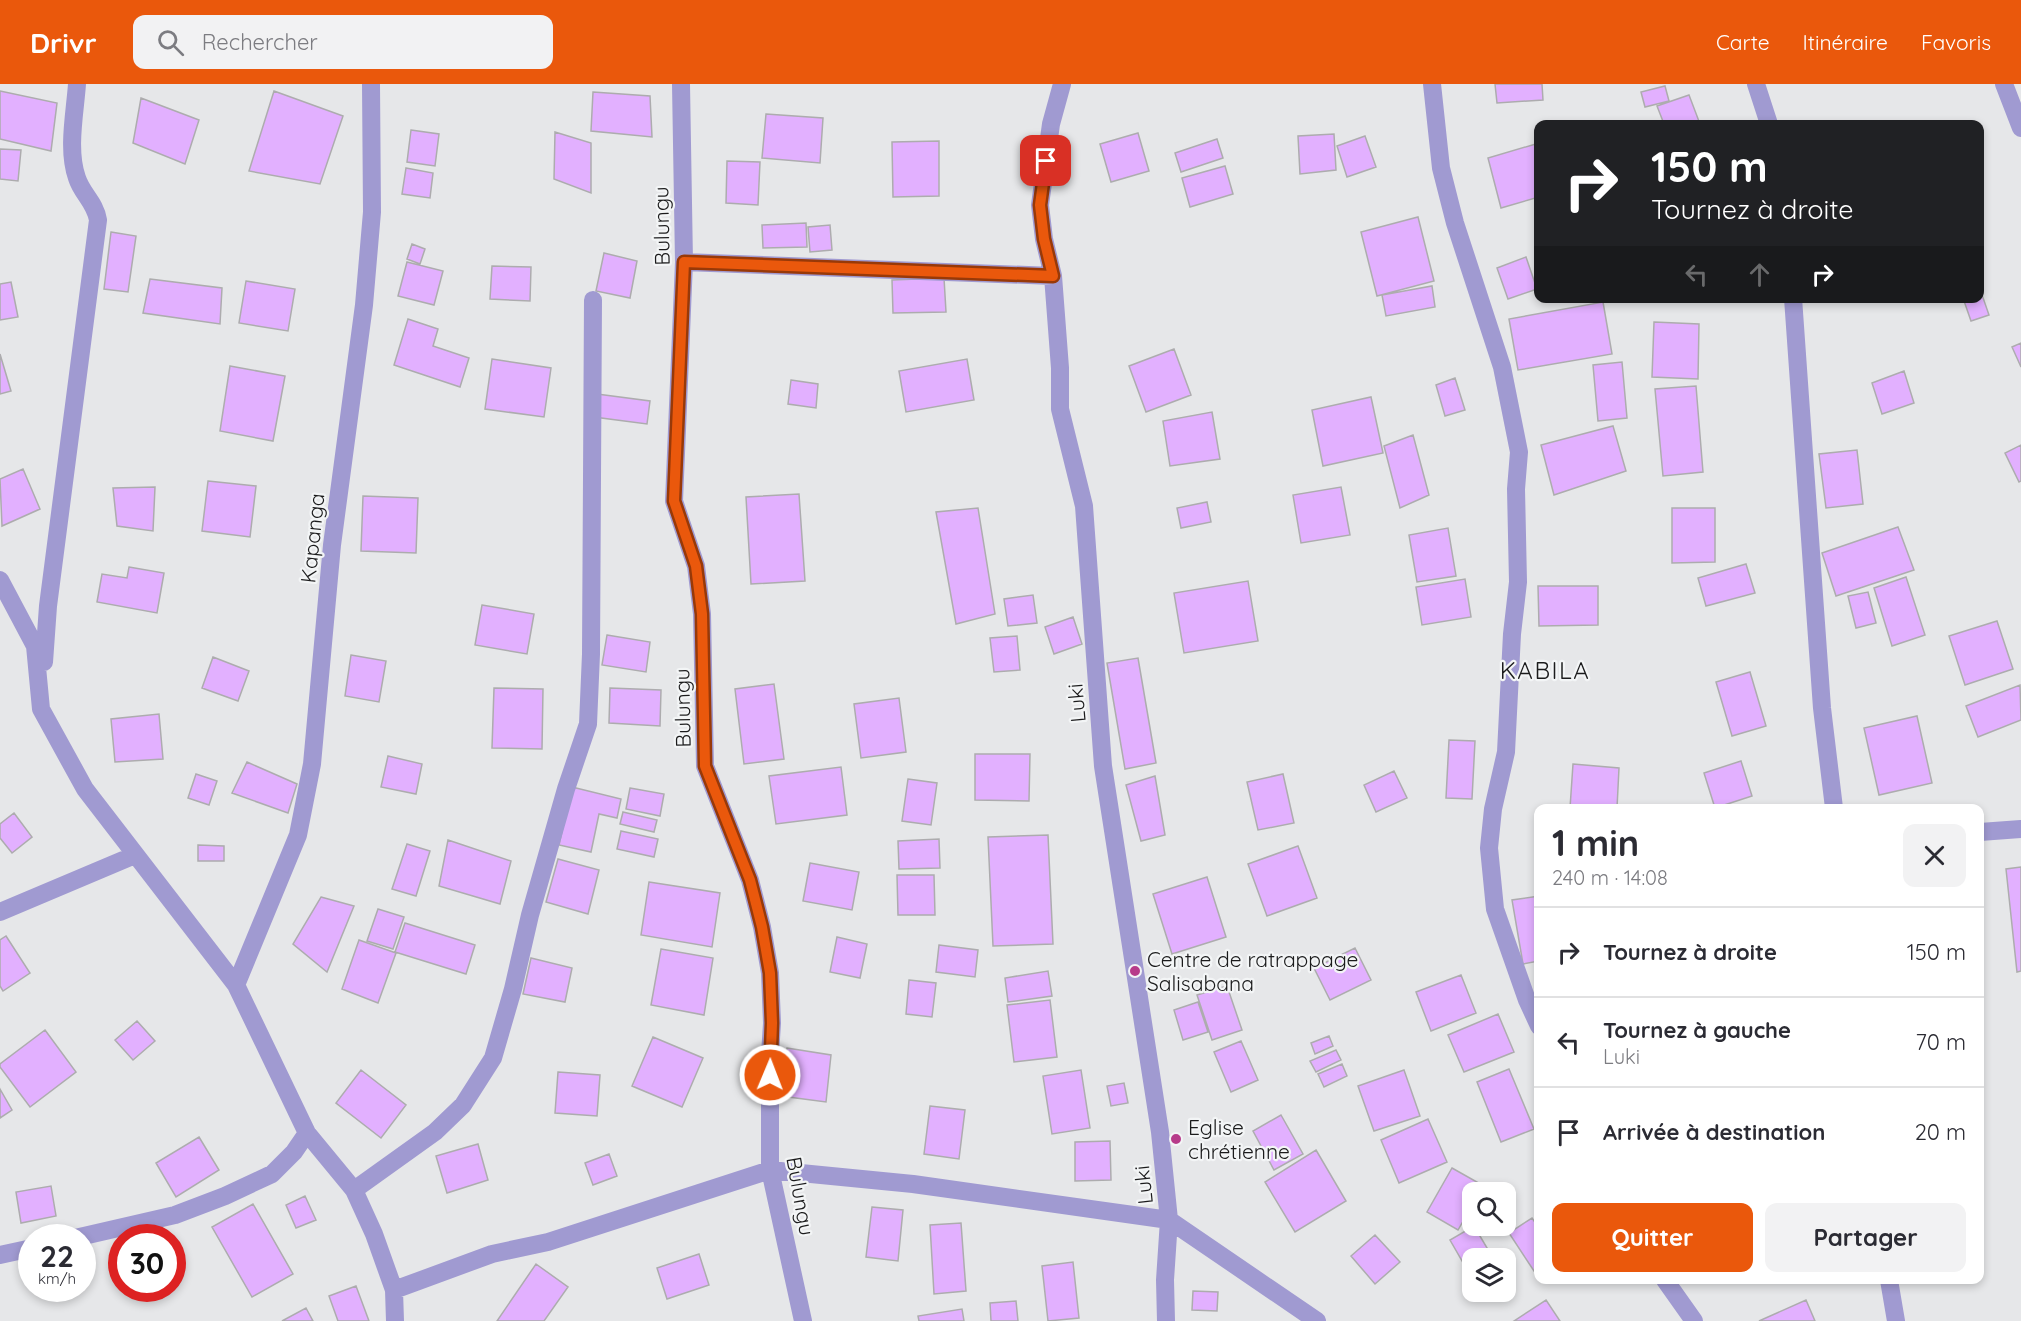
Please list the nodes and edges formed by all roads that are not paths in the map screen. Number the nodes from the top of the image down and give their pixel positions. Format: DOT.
graph roads {
  1 [pos="77,84"];
  2 [pos="371,84"];
  3 [pos="681,84"];
  4 [pos="1062,84"];
  5 [pos="1432,84"];
  6 [pos="1756,84"];
  7 [pos="2004,84"];
  8 [pos="1768,120"];
  9 [pos="2021,128"];
  10 [pos="684,262"];
  11 [pos="1053,276"];
  12 [pos="593,300"];
  13 [pos="1793,303"];
  14 [pos="0,580"];
  15 [pos="41,709"];
  16 [pos="1834,804"];
  17 [pos="2021,829"];
  18 [pos="1984,832"];
  19 [pos="135,855"];
  20 [pos="0,912"];
  21 [pos="236,985"];
  22 [pos="1534,1015"];
  23 [pos="307,1133"];
  24 [pos="770,1170"];
  25 [pos="354,1190"];
  26 [pos="1169,1220"];
  27 [pos="96,1233"];
  28 [pos="18,1251"];
  29 [pos="0,1255"];
  30 [pos="1668,1284"];
  31 [pos="1890,1284"];
  32 [pos="393,1290"];
  33 [pos="395,1321"];
  34 [pos="803,1321"];
  35 [pos="1166,1321"];
  36 [pos="1317,1321"];
  37 [pos="1694,1321"];
  38 [pos="1896,1321"];
  1 -- 15 [label="street"];
  2 -- 21 [label="street, Kapanga"];
  3 -- 10 [label="street, Bulungu"];
  4 -- 11 [label="street, Luki"];
  5 -- 22 [label="street"];
  6 -- 8 [label="street"];
  7 -- 9 [label="street"];
  10 -- 11 [label="street"];
  10 -- 24 [label="street, Bulungu"];
  11 -- 26 [label="street, Luki"];
  12 -- 25 [label="street"];
  13 -- 16 [label="street"];
  14 -- 15 [label="street"];
  15 -- 19 [label="street"];
  17 -- 18 [label="street"];
  19 -- 20 [label="street"];
  19 -- 21 [label="street"];
  21 -- 23 [label="street"];
  23 -- 25 [label="street"];
  23 -- 27 [label="street"];
  24 -- 26 [label="street"];
  24 -- 32 [label="street"];
  24 -- 34 [label="street, Bulungu"];
  25 -- 32 [label="street"];
  26 -- 35 [label="street, Luki"];
  26 -- 36 [label="street"];
  28 -- 29 [label="street"];
  30 -- 37 [label="street"];
  31 -- 38 [label="street"];
  32 -- 33 [label="street"];
}
